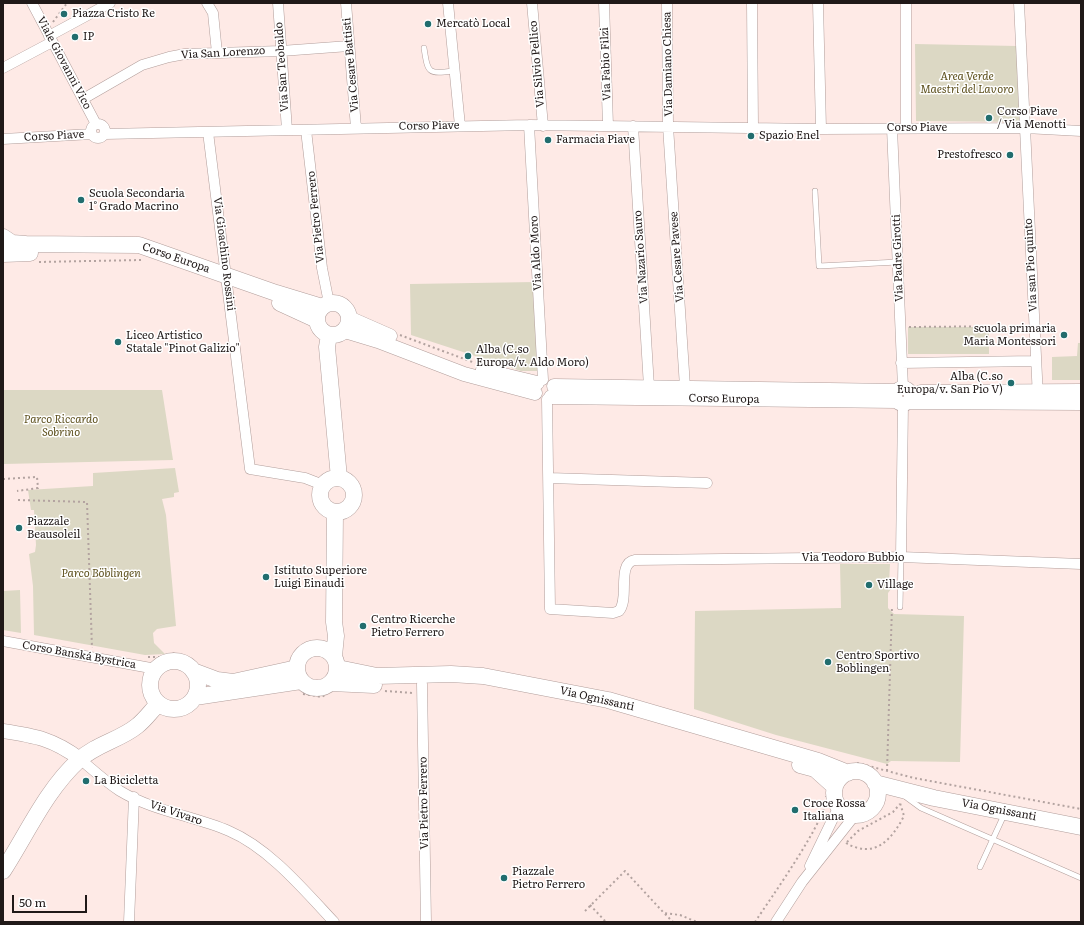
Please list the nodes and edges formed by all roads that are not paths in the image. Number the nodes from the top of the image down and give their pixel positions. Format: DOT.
graph roads {
  1 [pos="32,3"];
  2 [pos="110,3"];
  3 [pos="207,3"];
  4 [pos="278,3"];
  5 [pos="346,3"];
  6 [pos="448,3"];
  7 [pos="532,3"];
  8 [pos="604,3"];
  9 [pos="667,3"];
  10 [pos="752,3"];
  11 [pos="818,3"];
  12 [pos="906,3"];
  13 [pos="1019,3"];
  14 [pos="50,36"];
  15 [pos="349,46"];
  16 [pos="424,48"];
  17 [pos="281,51"];
  18 [pos="217,52"];
  19 [pos="3,68"];
  20 [pos="454,71"];
  21 [pos="83,99"];
  22 [pos="96,124"];
  23 [pos="460,126"];
  24 [pos="529,126"];
  25 [pos="542,126"];
  26 [pos="608,126"];
  27 [pos="633,126"];
  28 [pos="668,126"];
  29 [pos="356,128"];
  30 [pos="753,128"];
  31 [pos="821,128"];
  32 [pos="891,128"];
  33 [pos="906,128"];
  34 [pos="1025,128"];
  35 [pos="287,130"];
  36 [pos="308,130"];
  37 [pos="1081,131"];
  38 [pos="208,132"];
  39 [pos="92,134"];
  40 [pos="105,134"];
  41 [pos="6,138"];
  42 [pos="815,191"];
  43 [pos="3,238"];
  44 [pos="3,254"];
  45 [pos="898,262"];
  46 [pos="227,279"];
  47 [pos="324,307"];
  48 [pos="348,319"];
  49 [pos="329,335"];
  50 [pos="1036,361"];
  51 [pos="902,363"];
  52 [pos="649,387"];
  53 [pos="685,387"];
  54 [pos="544,390"];
  55 [pos="1081,391"];
  56 [pos="903,396"];
  57 [pos="1037,396"];
  58 [pos="1081,403"];
  59 [pos="338,478"];
  60 [pos="549,478"];
  61 [pos="707,483"];
  62 [pos="323,485"];
  63 [pos="335,512"];
  64 [pos="901,557"];
  65 [pos="1081,564"];
  66 [pos="627,565"];
  67 [pos="900,607"];
  68 [pos="334,622"];
  69 [pos="3,641"];
  70 [pos="320,648"];
  71 [pos="336,662"];
  72 [pos="156,669"];
  73 [pos="193,671"];
  74 [pos="299,681"];
  75 [pos="422,684"];
  76 [pos="331,687"];
  77 [pos="195,697"];
  78 [pos="158,704"];
  79 [pos="3,731"];
  80 [pos="80,758"];
  81 [pos="852,768"];
  82 [pos="830,791"];
  83 [pos="876,791"];
  84 [pos="134,797"];
  85 [pos="906,797"];
  86 [pos="934,798"];
  87 [pos="838,806"];
  88 [pos="1005,812"];
  89 [pos="855,815"];
  90 [pos="1081,826"];
  91 [pos="993,840"];
  92 [pos="980,867"];
  93 [pos="3,871"];
  94 [pos="1081,878"];
  95 [pos="802,882"];
  96 [pos="129,922"];
  97 [pos="334,922"];
  98 [pos="426,922"];
  99 [pos="776,922"];
  1 -- 14 [label="street, Viale Giovanni Vico"];
  2 -- 14 [label="street"];
  3 -- 18 [label="street"];
  4 -- 17 [label="street, Via San Teobaldo"];
  5 -- 15 [label="street, Via Cesare Battisti"];
  6 -- 20 [label="street"];
  7 -- 25 [label="street, Via Silvio Pellico"];
  8 -- 26 [label="street, Via Fabio Filzi"];
  9 -- 28 [label="street, Via Damiano Chiesa"];
  10 -- 30 [label="street"];
  11 -- 31 [label="street"];
  12 -- 33 [label="street"];
  13 -- 34 [label="street, Via san Pio quinto"];
  14 -- 19 [label="street"];
  14 -- 21 [label="street, Viale Giovanni Vico"];
  15 -- 17 [label="street, Via San Lorenzo"];
  15 -- 29 [label="street, Via Cesare Battisti"];
  16 -- 20 [label="lane"];
  17 -- 18 [label="street, Via San Lorenzo"];
  17 -- 35 [label="street, Via San Teobaldo"];
  18 -- 21 [label="street, Via San Lorenzo"];
  20 -- 23 [label="street"];
  21 -- 22 [label="street, Viale Giovanni Vico"];
  22 -- 39 [label="street"];
  22 -- 40 [label="street"];
  23 -- 24 [label="street, Corso Piave"];
  23 -- 29 [label="street, Corso Piave"];
  24 -- 25 [label="street, Corso Piave"];
  24 -- 54 [label="street, Via Aldo Moro"];
  25 -- 26 [label="street, Corso Piave"];
  26 -- 27 [label="street, Corso Piave"];
  27 -- 28 [label="street, Corso Piave"];
  27 -- 52 [label="street, Via Nazario Sauro"];
  28 -- 30 [label="street, Corso Piave"];
  28 -- 53 [label="street, Via Cesare Pavese"];
  29 -- 36 [label="street, Corso Piave"];
  30 -- 31 [label="street, Corso Piave"];
  31 -- 32 [label="street, Corso Piave"];
  32 -- 33 [label="street, Corso Piave"];
  32 -- 45 [label="street, Via Padre Girotti"];
  33 -- 34 [label="street, Corso Piave"];
  34 -- 37 [label="street, Corso Piave"];
  34 -- 50 [label="street, Via san Pio quinto"];
  35 -- 36 [label="street, Corso Piave"];
  35 -- 38 [label="street, Corso Piave"];
  36 -- 47 [label="street, Via Pietro Ferrero"];
  38 -- 40 [label="street, Corso Piave"];
  38 -- 46 [label="street, Via Gioachino Rossini"];
  39 -- 40 [label="street"];
  39 -- 41 [label="street, Corso Piave"];
  42 -- 45 [label="lane"];
  43 -- 46 [label="main road, Corso Europa"];
  44 -- 46 [label="main road, Corso Europa"];
  45 -- 51 [label="street, Via Padre Girotti"];
  46 -- 47 [label="main road, Corso Europa"];
  46 -- 62 [label="street, Via Gioachino Rossini"];
  47 -- 48 [label="main road, Corso Europa"];
  47 -- 49 [label="main road"];
  48 -- 49 [label="main road"];
  48 -- 54 [label="main road, Corso Europa"];
  49 -- 59 [label="main road"];
  50 -- 51 [label="street"];
  50 -- 57 [label="street, Via san Pio quinto"];
  51 -- 56 [label="street, Via Padre Girotti"];
  52 -- 53 [label="main road, Corso Europa"];
  52 -- 54 [label="main road, Corso Europa"];
  53 -- 56 [label="main road, Corso Europa"];
  54 -- 56 [label="main road, Corso Europa"];
  54 -- 60 [label="street, Via Aldo Moro"];
  55 -- 57 [label="main road, Corso Europa"];
  56 -- 57 [label="main road, Corso Europa"];
  56 -- 64 [label="street, Via Padre Girotti"];
  57 -- 58 [label="main road, Corso Europa"];
  59 -- 62 [label="main road"];
  59 -- 63 [label="main road"];
  60 -- 61 [label="street"];
  60 -- 66 [label="street, Via Aldo Moro"];
  62 -- 63 [label="main road"];
  63 -- 68 [label="main road"];
  64 -- 65 [label="street, Via Teodoro Bubbio"];
  64 -- 66 [label="street, Via Teodoro Bubbio"];
  64 -- 67 [label="lane"];
  68 -- 70 [label="main road"];
  68 -- 71 [label="main road"];
  69 -- 72 [label="street, Corso Banská Bystrica"];
  70 -- 71 [label="main road"];
  70 -- 74 [label="main road"];
  71 -- 76 [label="main road"];
  71 -- 81 [label="main road, Via Ognissanti"];
  72 -- 73 [label="main road"];
  72 -- 78 [label="main road"];
  73 -- 74 [label="main road"];
  73 -- 77 [label="main road"];
  74 -- 76 [label="main road"];
  74 -- 77 [label="main road"];
  75 -- 76 [label="main road, Via Ognissanti"];
  75 -- 82 [label="main road, Via Ognissanti"];
  75 -- 98 [label="street, Via Pietro Ferrero"];
  77 -- 78 [label="main road"];
  78 -- 80 [label="main road"];
  79 -- 80 [label="main road, Via Vivaro"];
  80 -- 84 [label="street, Via Vivaro"];
  80 -- 93 [label="main road"];
  81 -- 82 [label="main road"];
  81 -- 83 [label="main road"];
  82 -- 87 [label="main road"];
  83 -- 85 [label="main road, Via Ognissanti"];
  83 -- 86 [label="main road, Via Ognissanti"];
  83 -- 89 [label="main road"];
  84 -- 96 [label="street"];
  84 -- 97 [label="street, Via Vivaro"];
  85 -- 86 [label="main road, Via Ognissanti"];
  85 -- 91 [label="lane"];
  86 -- 88 [label="main road, Via Ognissanti"];
  87 -- 89 [label="main road"];
  87 -- 95 [label="street"];
  88 -- 90 [label="main road, Via Ognissanti"];
  88 -- 91 [label="lane"];
  89 -- 95 [label="street"];
  91 -- 92 [label="lane"];
  91 -- 94 [label="lane"];
  95 -- 99 [label="street"];
}
